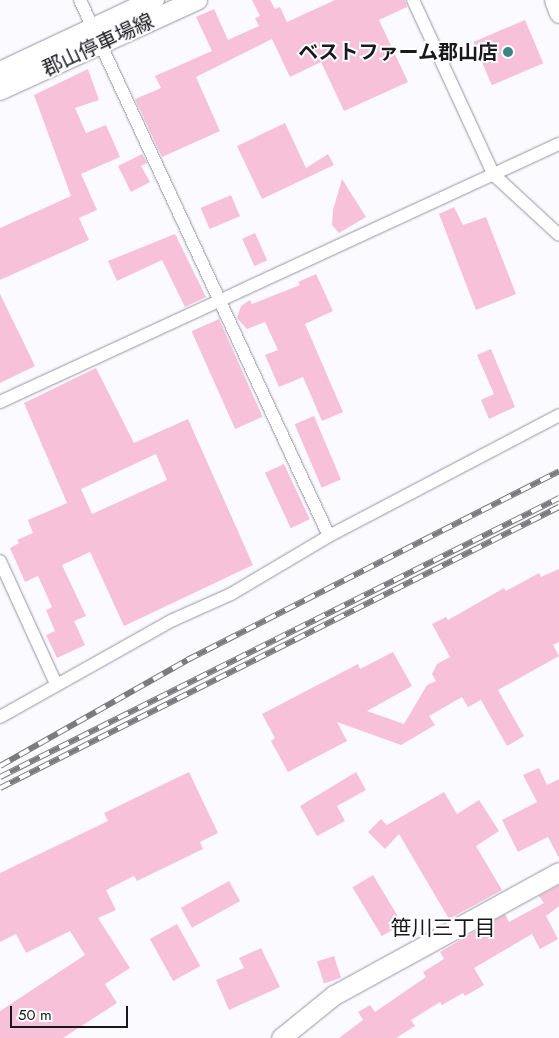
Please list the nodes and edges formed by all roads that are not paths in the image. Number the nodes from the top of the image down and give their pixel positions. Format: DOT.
graph roads {
  1 [pos="80,0"];
  2 [pos="154,0"];
  3 [pos="196,0"];
  4 [pos="413,0"];
  5 [pos="554,0"];
  6 [pos="559,13"];
  7 [pos="97,36"];
  8 [pos="0,72"];
  9 [pos="0,90"];
  10 [pos="559,144"];
  11 [pos="494,175"];
  12 [pos="559,235"];
  13 [pos="221,302"];
  14 [pos="0,402"];
  15 [pos="559,415"];
  16 [pos="329,536"];
  17 [pos="0,561"];
  18 [pos="56,684"];
  19 [pos="0,718"];
  20 [pos="559,872"];
  21 [pos="281,1038"];
  1 -- 7 [label="street"];
  2 -- 7 [label="main road, 郡山停車場線"];
  3 -- 7 [label="main road, 郡山停車場線"];
  4 -- 11 [label="street"];
  5 -- 6 [label="main road"];
  7 -- 8 [label="main road, 郡山停車場線"];
  7 -- 9 [label="main road, 郡山停車場線"];
  7 -- 13 [label="street"];
  10 -- 11 [label="street"];
  11 -- 12 [label="street"];
  11 -- 13 [label="street"];
  13 -- 14 [label="street"];
  13 -- 16 [label="street"];
  15 -- 16 [label="street"];
  16 -- 18 [label="street"];
  17 -- 18 [label="street"];
  18 -- 19 [label="street"];
  20 -- 21 [label="main road"];
}
